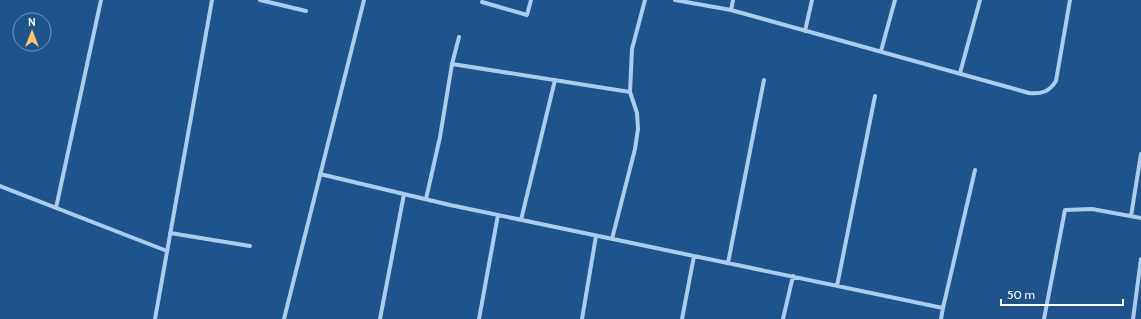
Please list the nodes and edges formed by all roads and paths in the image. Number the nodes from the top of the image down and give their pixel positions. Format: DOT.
graph roads {
  1 [pos="101,0"];
  2 [pos="212,0"];
  3 [pos="260,0"];
  4 [pos="364,0"];
  5 [pos="531,0"];
  6 [pos="645,0"];
  7 [pos="675,0"];
  8 [pos="733,0"];
  9 [pos="812,0"];
  10 [pos="895,0"];
  11 [pos="980,0"];
  12 [pos="1070,0"];
  13 [pos="482,2"];
  14 [pos="731,10"];
  15 [pos="306,11"];
  16 [pos="805,31"];
  17 [pos="459,37"];
  18 [pos="881,51"];
  19 [pos="452,64"];
  20 [pos="960,73"];
  21 [pos="555,80"];
  22 [pos="764,80"];
  23 [pos="630,92"];
  24 [pos="875,96"];
  25 [pos="1141,154"];
  26 [pos="975,170"];
  27 [pos="320,174"];
  28 [pos="0,186"];
  29 [pos="404,194"];
  30 [pos="426,199"];
  31 [pos="56,208"];
  32 [pos="498,215"];
  33 [pos="1131,216"];
  34 [pos="1141,218"];
  35 [pos="521,220"];
  36 [pos="170,233"];
  37 [pos="596,236"];
  38 [pos="612,239"];
  39 [pos="250,246"];
  40 [pos="167,251"];
  41 [pos="694,256"];
  42 [pos="1141,259"];
  43 [pos="728,263"];
  44 [pos="793,276"];
  45 [pos="838,286"];
  46 [pos="943,308"];
  47 [pos="155,319"];
  48 [pos="284,319"];
  49 [pos="380,319"];
  50 [pos="479,319"];
  51 [pos="582,319"];
  52 [pos="682,319"];
  53 [pos="783,319"];
  54 [pos="941,319"];
  55 [pos="1044,319"];
  56 [pos="1133,319"];
  1 -- 31 [label="street"];
  2 -- 36 [label="street"];
  3 -- 15 [label="street"];
  4 -- 27 [label="street"];
  5 -- 13 [label="street"];
  6 -- 23 [label="street"];
  7 -- 14 [label="street"];
  8 -- 14 [label="street"];
  9 -- 16 [label="street"];
  10 -- 18 [label="street"];
  11 -- 20 [label="street"];
  12 -- 20 [label="street"];
  14 -- 16 [label="street"];
  16 -- 18 [label="street"];
  17 -- 19 [label="street"];
  18 -- 20 [label="street"];
  19 -- 21 [label="street"];
  19 -- 30 [label="street"];
  21 -- 23 [label="street"];
  21 -- 35 [label="street"];
  22 -- 43 [label="street"];
  23 -- 38 [label="street"];
  24 -- 45 [label="street"];
  25 -- 33 [label="street"];
  26 -- 46 [label="street"];
  27 -- 29 [label="street"];
  27 -- 48 [label="street"];
  28 -- 31 [label="street"];
  29 -- 30 [label="street"];
  29 -- 49 [label="street"];
  30 -- 32 [label="street"];
  31 -- 40 [label="street"];
  32 -- 35 [label="street"];
  32 -- 50 [label="street"];
  33 -- 34 [label="street"];
  33 -- 55 [label="street"];
  35 -- 37 [label="street"];
  36 -- 39 [label="street"];
  36 -- 40 [label="street"];
  37 -- 38 [label="street"];
  37 -- 51 [label="street"];
  38 -- 41 [label="street"];
  40 -- 47 [label="street"];
  41 -- 43 [label="street"];
  41 -- 52 [label="street"];
  42 -- 56 [label="street"];
  43 -- 44 [label="street"];
  44 -- 45 [label="street"];
  44 -- 53 [label="street"];
  45 -- 46 [label="street"];
  46 -- 54 [label="street"];
}
